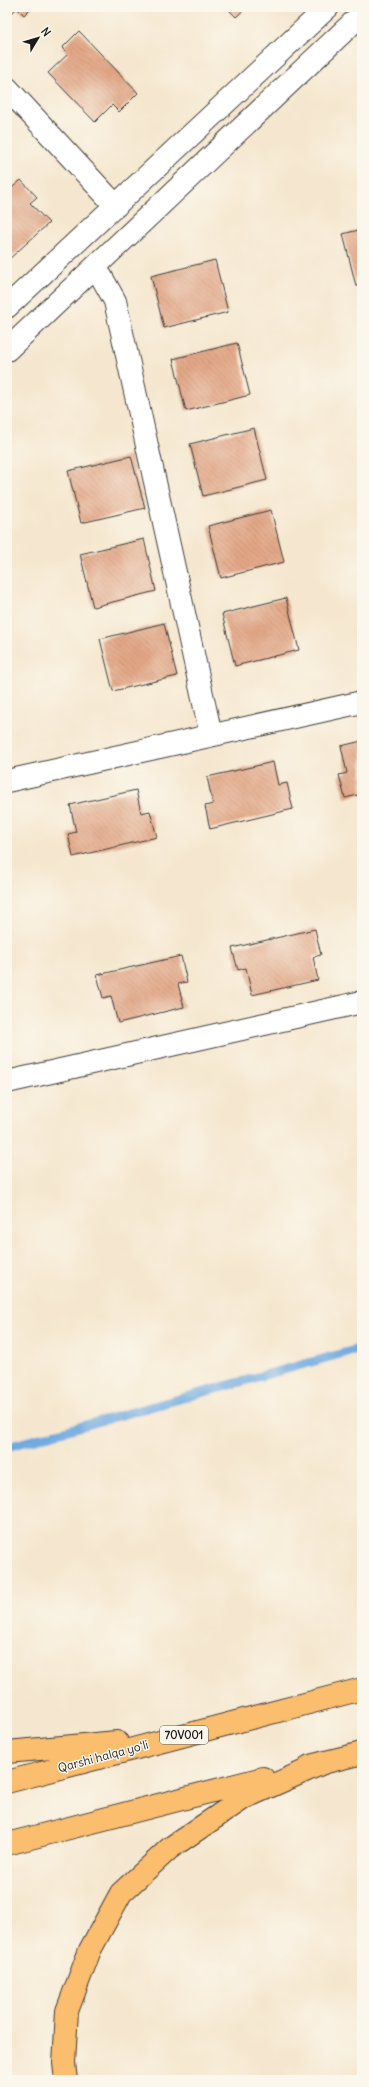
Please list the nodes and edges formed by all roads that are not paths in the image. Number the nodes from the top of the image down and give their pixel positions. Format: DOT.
graph roads {
  1 [pos="325,8"];
  2 [pos="362,14"];
  3 [pos="7,88"];
  4 [pos="116,206"];
  5 [pos="96,267"];
  6 [pos="7,307"];
  7 [pos="7,350"];
  8 [pos="362,702"];
  9 [pos="211,735"];
  10 [pos="7,782"];
  11 [pos="362,1002"];
  12 [pos="7,1082"];
  13 [pos="362,1689"];
  14 [pos="166,1739"];
  15 [pos="7,1752"];
  16 [pos="362,1753"];
  17 [pos="324,1763"];
  18 [pos="7,1782"];
  19 [pos="7,1844"];
  20 [pos="66,2080"];
  1 -- 4 [label="street"];
  2 -- 5 [label="street"];
  3 -- 4 [label="street"];
  4 -- 6 [label="street"];
  5 -- 7 [label="street"];
  5 -- 9 [label="street"];
  8 -- 9 [label="street"];
  9 -- 10 [label="street"];
  11 -- 12 [label="street"];
  13 -- 14 [label="highway, Qarshi halqa yoʻli / 70V001"];
  14 -- 15 [label="highway"];
  14 -- 18 [label="highway, Qarshi halqa yoʻli / 70V001"];
  16 -- 17 [label="highway"];
  17 -- 19 [label="highway"];
  17 -- 20 [label="highway"];
}
